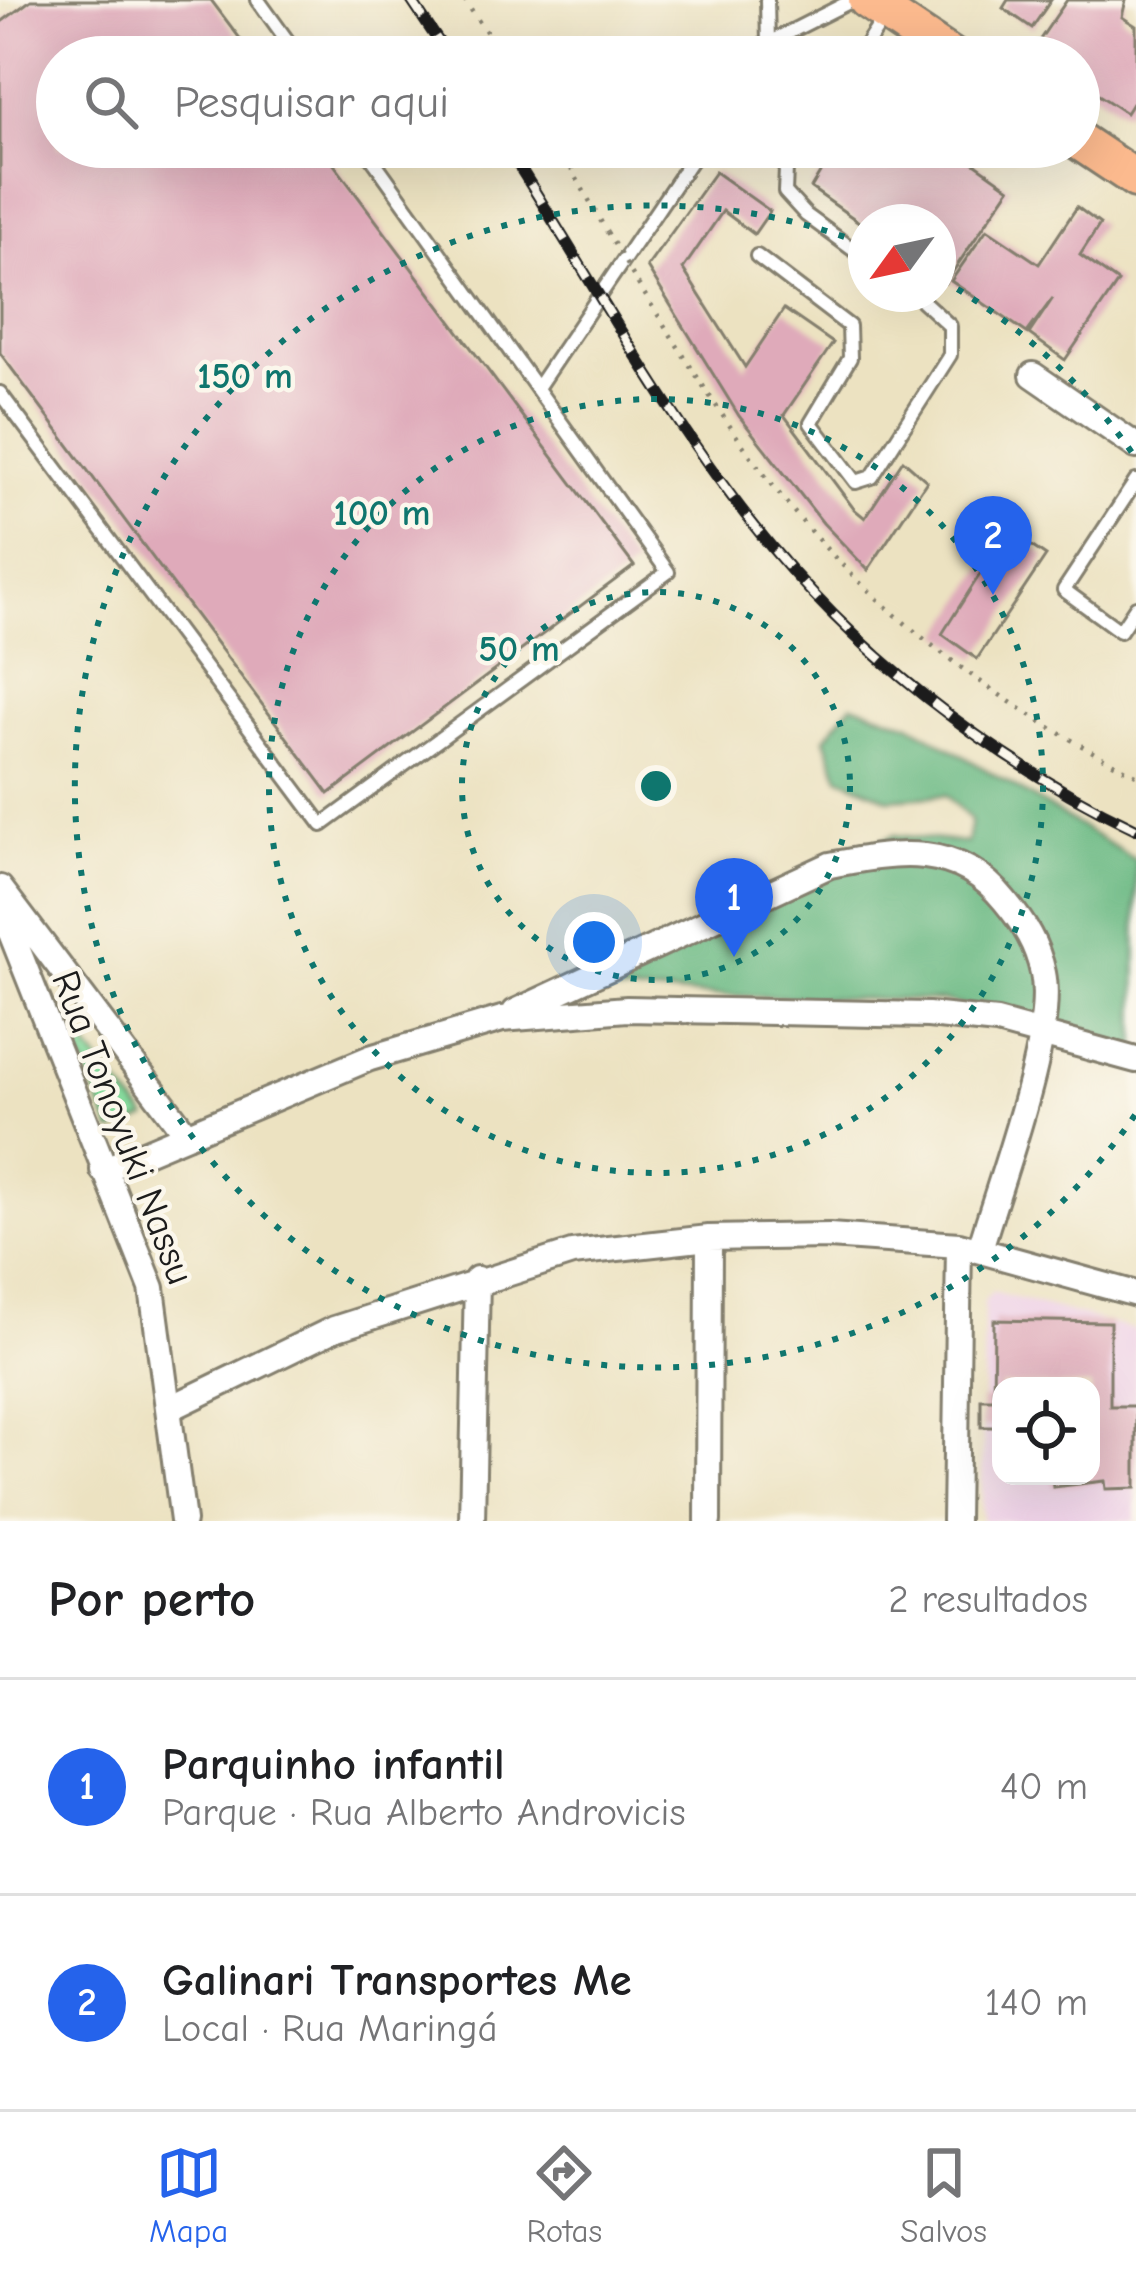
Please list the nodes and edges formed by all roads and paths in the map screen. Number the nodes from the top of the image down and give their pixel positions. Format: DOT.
graph roads {
  1 [pos="258,0"];
  2 [pos="464,0"];
  3 [pos="767,0"];
  4 [pos="853,0"];
  5 [pos="877,7"];
  6 [pos="284,36"];
  7 [pos="489,36"];
  8 [pos="768,36"];
  9 [pos="782,36"];
  10 [pos="866,36"];
  11 [pos="920,36"];
  12 [pos="1100,156"];
  13 [pos="379,168"];
  14 [pos="571,168"];
  15 [pos="686,168"];
  16 [pos="787,168"];
  17 [pos="1136,179"];
  18 [pos="848,246"];
  19 [pos="757,256"];
  20 [pos="935,312"];
  21 [pos="1033,375"];
  22 [pos="537,388"];
  23 [pos="0,393"];
  24 [pos="1136,446"];
  25 [pos="1136,482"];
  26 [pos="1136,607"];
  27 [pos="1136,776"];
  28 [pos="0,888"];
  29 [pos="0,905"];
  30 [pos="502,1018"];
  31 [pos="1041,1035"];
  32 [pos="1136,1060"];
  33 [pos="187,1135"];
  34 [pos="103,1169"];
  35 [pos="709,1238"];
  36 [pos="969,1247"];
  37 [pos="477,1279"];
  38 [pos="1136,1294"];
  39 [pos="171,1408"];
  40 [pos="183,1521"];
  41 [pos="472,1521"];
  42 [pos="708,1521"];
  43 [pos="955,1521"];
  1 -- 6 [label="lane"];
  2 -- 7 [label="path"];
  3 -- 8 [label="lane"];
  4 -- 9 [label="lane"];
  5 -- 10 [label="lane"];
  5 -- 11 [label="main road"];
  12 -- 17 [label="main road"];
  13 -- 22 [label="lane"];
  14 -- 27 [label="path, bridge"];
  15 -- 22 [label="lane"];
  16 -- 18 [label="lane"];
  19 -- 20 [label="lane"];
  21 -- 24 [label="street"];
  22 -- 23 [label="lane"];
  25 -- 26 [label="lane"];
  28 -- 33 [label="street"];
  29 -- 34 [label="street, Rua Tonoyuki Nassu"];
  30 -- 31 [label="street"];
  30 -- 31 [label="street"];
  30 -- 33 [label="street"];
  31 -- 32 [label="street"];
  31 -- 36 [label="street"];
  33 -- 34 [label="street"];
  34 -- 39 [label="street, Rua Tonoyuki Nassu"];
  35 -- 36 [label="street"];
  35 -- 37 [label="street"];
  35 -- 42 [label="street"];
  36 -- 38 [label="street"];
  36 -- 43 [label="street"];
  37 -- 39 [label="street"];
  37 -- 41 [label="street"];
  39 -- 40 [label="street, Rua Tonoyuki Nassu"];
}
